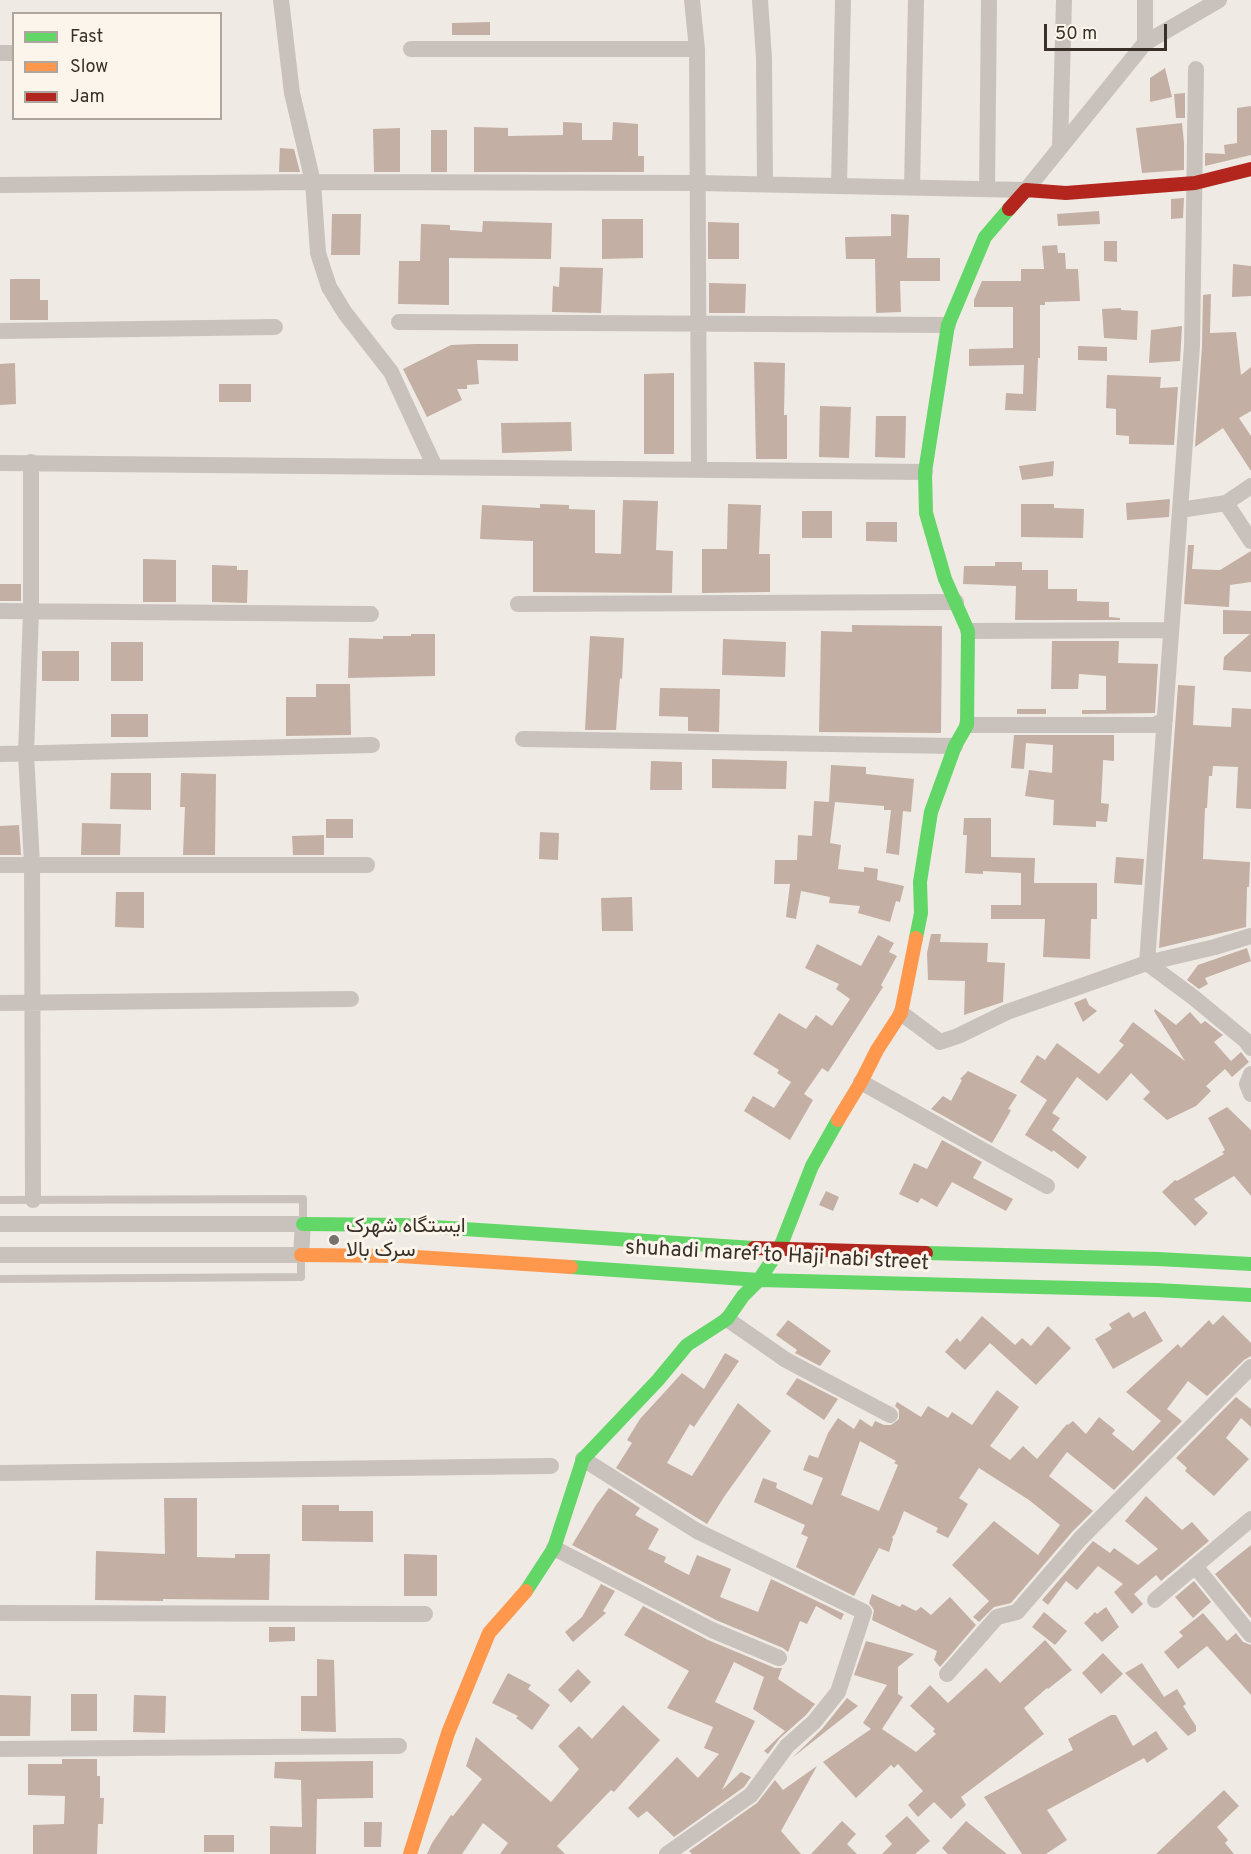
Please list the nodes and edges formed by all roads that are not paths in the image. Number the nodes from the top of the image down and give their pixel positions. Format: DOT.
graph roads {
  1 [pos="281,0"];
  2 [pos="692,0"];
  3 [pos="760,0"];
  4 [pos="843,0"];
  5 [pos="916,0"];
  6 [pos="989,0"];
  7 [pos="1064,0"];
  8 [pos="1145,0"];
  9 [pos="1213,1"];
  10 [pos="1144,43"];
  11 [pos="411,49"];
  12 [pos="697,49"];
  13 [pos="1196,69"];
  14 [pos="1060,148"];
  15 [pos="1251,169"];
  16 [pos="312,182"];
  17 [pos="697,183"];
  18 [pos="1195,183"];
  19 [pos="765,184"];
  20 [pos="0,185"];
  21 [pos="839,186"];
  22 [pos="912,187"];
  23 [pos="987,189"];
  24 [pos="1026,190"];
  25 [pos="399,322"];
  26 [pos="698,322"];
  27 [pos="948,325"];
  28 [pos="275,327"];
  29 [pos="0,331"];
  30 [pos="31,462"];
  31 [pos="0,463"];
  32 [pos="435,467"];
  33 [pos="699,469"];
  34 [pos="925,472"];
  35 [pos="1251,486"];
  36 [pos="1226,503"];
  37 [pos="1180,510"];
  38 [pos="1251,541"];
  39 [pos="956,602"];
  40 [pos="518,604"];
  41 [pos="0,611"];
  42 [pos="31,611"];
  43 [pos="371,614"];
  44 [pos="1171,630"];
  45 [pos="968,631"];
  46 [pos="1165,720"];
  47 [pos="967,725"];
  48 [pos="523,739"];
  49 [pos="372,745"];
  50 [pos="955,746"];
  51 [pos="0,754"];
  52 [pos="26,754"];
  53 [pos="32,864"];
  54 [pos="0,865"];
  55 [pos="367,865"];
  56 [pos="1251,932"];
  57 [pos="1147,963"];
  58 [pos="351,999"];
  59 [pos="0,1003"];
  60 [pos="33,1003"];
  61 [pos="901,1013"];
  62 [pos="1251,1048"];
  63 [pos="1251,1074"];
  64 [pos="861,1082"];
  65 [pos="1251,1094"];
  66 [pos="1047,1186"];
  67 [pos="0,1200"];
  68 [pos="33,1200"];
  69 [pos="0,1224"];
  70 [pos="303,1224"];
  71 [pos="779,1250"];
  72 [pos="302,1254"];
  73 [pos="0,1255"];
  74 [pos="1251,1264"];
  75 [pos="0,1279"];
  76 [pos="759,1280"];
  77 [pos="1251,1295"];
  78 [pos="726,1319"];
  79 [pos="1251,1367"];
  80 [pos="890,1415"];
  81 [pos="583,1459"];
  82 [pos="551,1466"];
  83 [pos="0,1473"];
  84 [pos="1251,1519"];
  85 [pos="554,1548"];
  86 [pos="1195,1566"];
  87 [pos="1155,1600"];
  88 [pos="0,1613"];
  89 [pos="424,1614"];
  90 [pos="1251,1635"];
  91 [pos="778,1658"];
  92 [pos="947,1674"];
  93 [pos="399,1746"];
  94 [pos="0,1749"];
  95 [pos="410,1854"];
  96 [pos="667,1854"];
  1 -- 16 [label="street"];
  2 -- 12 [label="street"];
  3 -- 19 [label="street"];
  4 -- 21 [label="street"];
  5 -- 22 [label="street"];
  6 -- 23 [label="street"];
  7 -- 14 [label="street"];
  8 -- 10 [label="street"];
  9 -- 10 [label="street"];
  10 -- 14 [label="street"];
  11 -- 12 [label="street"];
  12 -- 17 [label="street"];
  13 -- 18 [label="street"];
  14 -- 24 [label="street"];
  15 -- 18 [label="street"];
  16 -- 17 [label="street"];
  16 -- 20 [label="street"];
  16 -- 32 [label="street"];
  17 -- 19 [label="street"];
  17 -- 26 [label="street"];
  18 -- 24 [label="street"];
  18 -- 37 [label="street"];
  19 -- 21 [label="street"];
  21 -- 22 [label="street"];
  22 -- 23 [label="street"];
  23 -- 24 [label="street"];
  24 -- 27 [label="street"];
  25 -- 26 [label="street"];
  26 -- 27 [label="street"];
  26 -- 33 [label="street"];
  27 -- 34 [label="street"];
  28 -- 29 [label="street"];
  30 -- 31 [label="street"];
  30 -- 32 [label="street"];
  30 -- 42 [label="street"];
  32 -- 33 [label="street"];
  33 -- 34 [label="street"];
  34 -- 39 [label="street"];
  35 -- 36 [label="street"];
  36 -- 37 [label="street"];
  36 -- 38 [label="street"];
  37 -- 44 [label="street"];
  39 -- 40 [label="street"];
  39 -- 45 [label="street"];
  41 -- 42 [label="street"];
  42 -- 43 [label="street"];
  42 -- 52 [label="street"];
  44 -- 45 [label="street"];
  44 -- 46 [label="street"];
  45 -- 47 [label="street"];
  46 -- 47 [label="street"];
  46 -- 57 [label="street"];
  47 -- 50 [label="street"];
  48 -- 50 [label="street"];
  49 -- 52 [label="street"];
  50 -- 61 [label="street"];
  51 -- 52 [label="street"];
  52 -- 53 [label="street"];
  53 -- 54 [label="street"];
  53 -- 55 [label="street"];
  53 -- 60 [label="street"];
  56 -- 57 [label="street"];
  57 -- 61 [label="street"];
  57 -- 62 [label="street"];
  58 -- 60 [label="street"];
  59 -- 60 [label="street"];
  60 -- 68 [label="street"];
  61 -- 64 [label="street"];
  63 -- 65 [label="street"];
  64 -- 66 [label="street"];
  64 -- 71 [label="street"];
  67 -- 68 [label="lane"];
  68 -- 70 [label="lane"];
  69 -- 70 [label="street"];
  70 -- 71 [label="street"];
  70 -- 72 [label="street"];
  71 -- 74 [label="street"];
  71 -- 76 [label="street"];
  72 -- 73 [label="street"];
  72 -- 75 [label="lane"];
  72 -- 76 [label="street, shuhadi maref to Haji nabi street"];
  76 -- 77 [label="street, shuhadi maref to Haji nabi street"];
  76 -- 78 [label="street"];
  78 -- 80 [label="street"];
  78 -- 81 [label="street"];
  79 -- 92 [label="street"];
  81 -- 85 [label="street"];
  81 -- 96 [label="street"];
  82 -- 83 [label="street"];
  84 -- 86 [label="street"];
  85 -- 91 [label="street"];
  85 -- 95 [label="street"];
  86 -- 87 [label="street"];
  86 -- 90 [label="street"];
  88 -- 89 [label="street"];
  93 -- 94 [label="street"];
}
